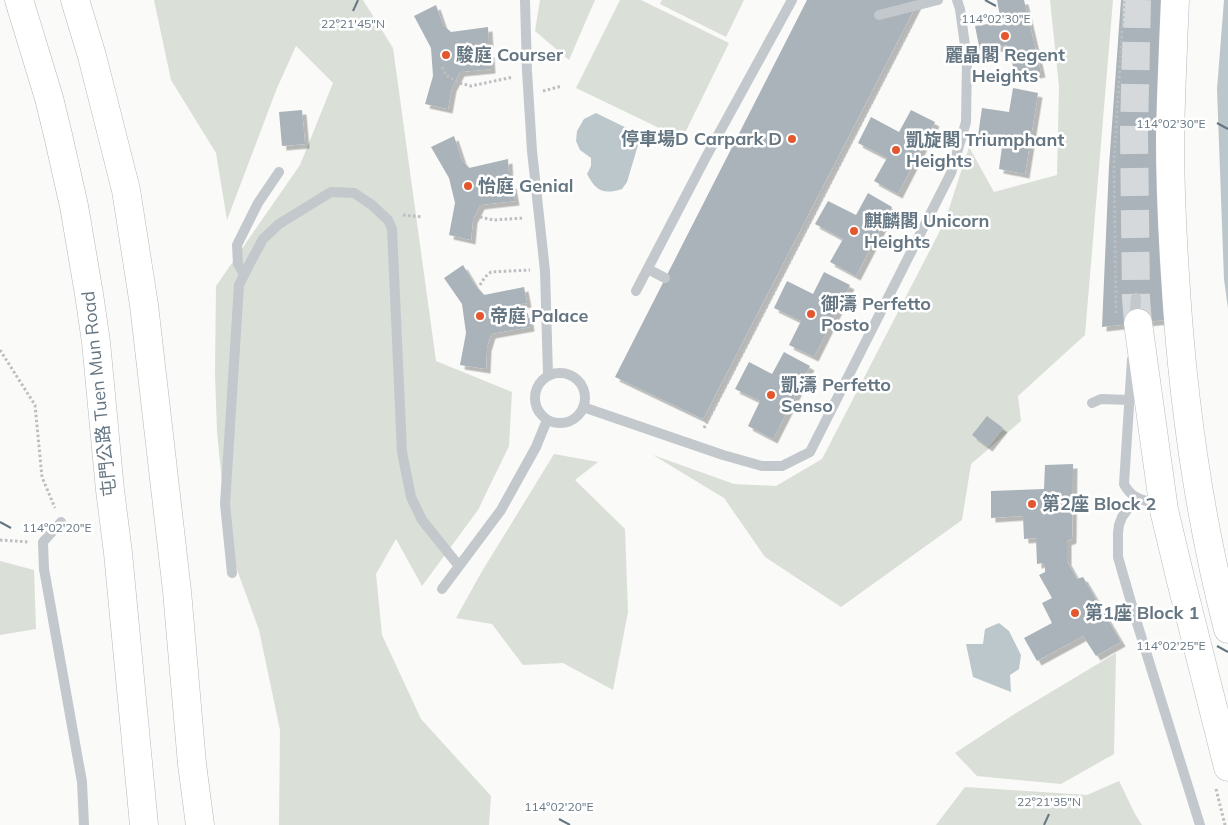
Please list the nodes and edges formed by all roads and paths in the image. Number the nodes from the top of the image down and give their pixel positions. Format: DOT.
graph roads {
  1 [pos="19,0"];
  2 [pos="75,0"];
  3 [pos="526,0"];
  4 [pos="792,0"];
  5 [pos="938,0"];
  6 [pos="957,0"];
  7 [pos="1124,0"];
  8 [pos="1175,0"];
  9 [pos="879,15"];
  10 [pos="914,21"];
  11 [pos="442,67"];
  12 [pos="516,76"];
  13 [pos="562,86"];
  14 [pos="537,92"];
  15 [pos="279,172"];
  16 [pos="480,217"];
  17 [pos="530,218"];
  18 [pos="536,269"];
  19 [pos="648,269"];
  20 [pos="244,274"];
  21 [pos="665,278"];
  22 [pos="480,285"];
  23 [pos="636,291"];
  24 [pos="1130,313"];
  25 [pos="0,350"];
  26 [pos="548,375"];
  27 [pos="1129,400"];
  28 [pos="1092,403"];
  29 [pos="583,407"];
  30 [pos="547,420"];
  31 [pos="704,428"];
  32 [pos="1136,498"];
  33 [pos="1164,510"];
  34 [pos="61,522"];
  35 [pos="0,540"];
  36 [pos="43,542"];
  37 [pos="460,566"];
  38 [pos="232,573"];
  39 [pos="442,589"];
  40 [pos="1228,629"];
  41 [pos="1228,767"];
  42 [pos="84,825"];
  43 [pos="144,825"];
  44 [pos="200,825"];
  45 [pos="1200,825"];
  1 -- 43 [label="main road, 屯門公路 Tuen Mun Road"];
  2 -- 44 [label="main road"];
  3 -- 26 [label="lane"];
  4 -- 19 [label="lane"];
  5 -- 9 [label="lane"];
  6 -- 29 [label="lane"];
  7 -- 24 [label="path"];
  8 -- 40 [label="main road"];
  10 -- 31 [label="path"];
  11 -- 12 [label="path"];
  13 -- 14 [label="path"];
  15 -- 20 [label="lane"];
  16 -- 17 [label="path"];
  18 -- 22 [label="path"];
  19 -- 21 [label="lane"];
  19 -- 23 [label="lane"];
  20 -- 37 [label="lane"];
  20 -- 38 [label="lane"];
  24 -- 27 [label="lane"];
  24 -- 33 [label="main road"];
  25 -- 34 [label="path"];
  26 -- 29 [label="lane"];
  26 -- 30 [label="lane"];
  27 -- 28 [label="lane"];
  27 -- 32 [label="lane"];
  29 -- 30 [label="lane"];
  30 -- 37 [label="lane"];
  32 -- 33 [label="lane"];
  32 -- 45 [label="lane"];
  33 -- 41 [label="main road"];
  34 -- 36 [label="lane"];
  35 -- 36 [label="path"];
  36 -- 42 [label="lane"];
  37 -- 39 [label="lane"];
}
